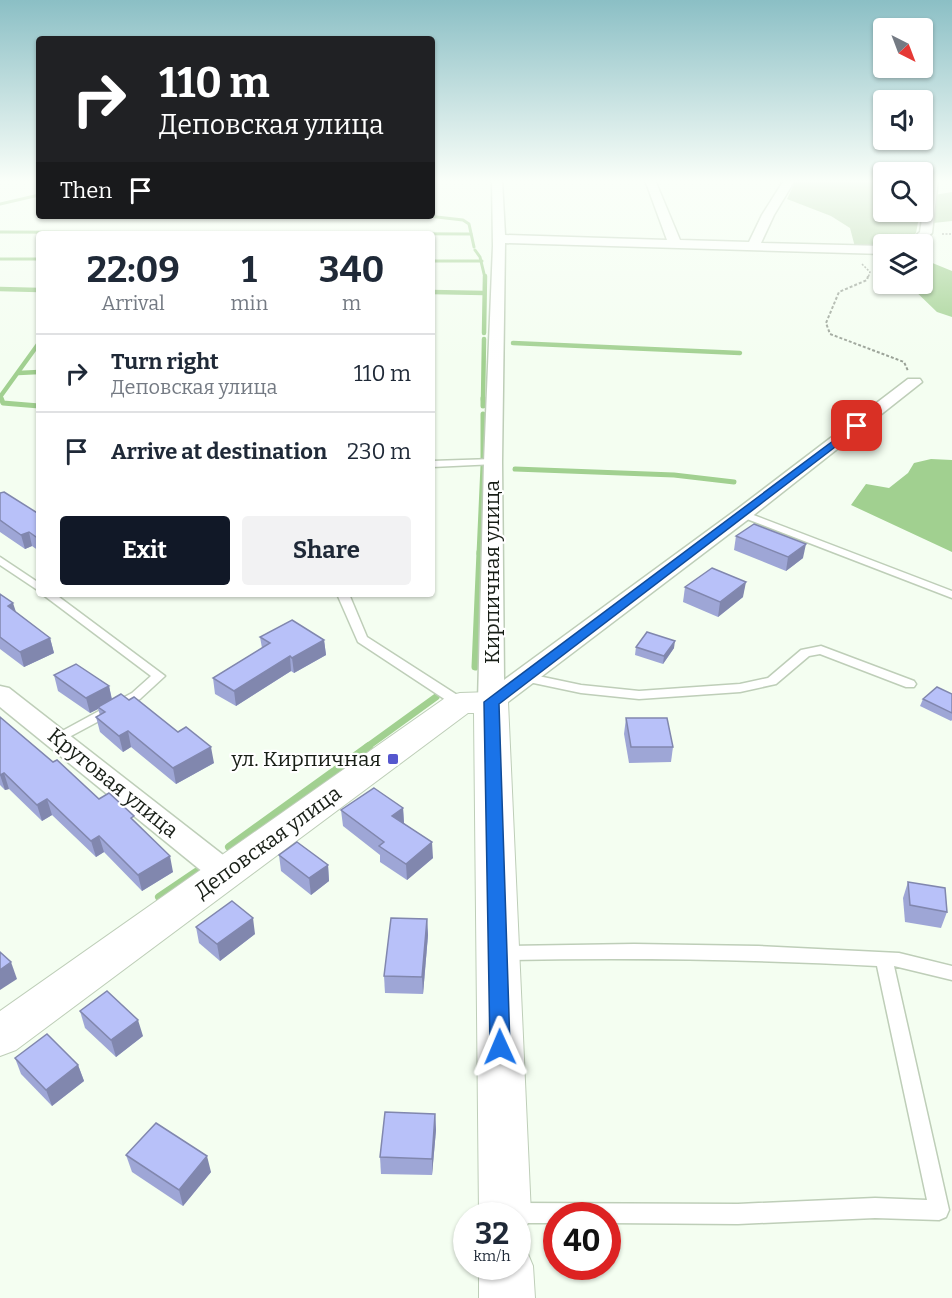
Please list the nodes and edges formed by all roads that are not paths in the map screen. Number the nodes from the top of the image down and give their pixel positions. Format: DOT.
graph roads {
  1 [pos="500,241"];
  2 [pos="555,241"];
  3 [pos="674,241"];
  4 [pos="756,241"];
  5 [pos="675,244"];
  6 [pos="753,246"];
  7 [pos="873,250"];
  8 [pos="914,382"];
  9 [pos="493,462"];
  10 [pos="435,464"];
  11 [pos="743,514"];
  12 [pos="0,560"];
  13 [pos="36,586"];
  14 [pos="952,595"];
  15 [pos="52,597"];
  16 [pos="344,597"];
  17 [pos="909,684"];
  18 [pos="0,694"];
  19 [pos="492,694"];
  20 [pos="58,739"];
  21 [pos="225,873"];
  22 [pos="498,952"];
  23 [pos="885,960"];
  24 [pos="952,973"];
  25 [pos="0,1036"];
  26 [pos="505,1202"];
  27 [pos="531,1214"];
  28 [pos="506,1280"];
  29 [pos="507,1298"];
  1 -- 9 [label="street, Кирпичная улица"];
  2 -- 5 [label="street"];
  3 -- 5 [label="street"];
  4 -- 6 [label="street"];
  5 -- 6 [label="street"];
  6 -- 7 [label="street"];
  8 -- 11 [label="street, Деповская улица"];
  9 -- 10 [label="lane"];
  9 -- 19 [label="street, Кирпичная улица"];
  11 -- 14 [label="lane"];
  11 -- 19 [label="street, Деповская улица"];
  12 -- 13 [label="lane"];
  15 -- 20 [label="lane"];
  16 -- 19 [label="lane"];
  17 -- 19 [label="lane"];
  18 -- 20 [label="street, Круговая улица"];
  19 -- 21 [label="street, Деповская улица"];
  19 -- 22 [label="street, Кирпичная улица"];
  20 -- 21 [label="street, Круговая улица"];
  21 -- 25 [label="street, Деповская улица"];
  22 -- 23 [label="lane"];
  22 -- 26 [label="street, Кирпичная улица"];
  23 -- 24 [label="lane"];
  23 -- 27 [label="lane"];
  28 -- 29 [label="street"];
}
